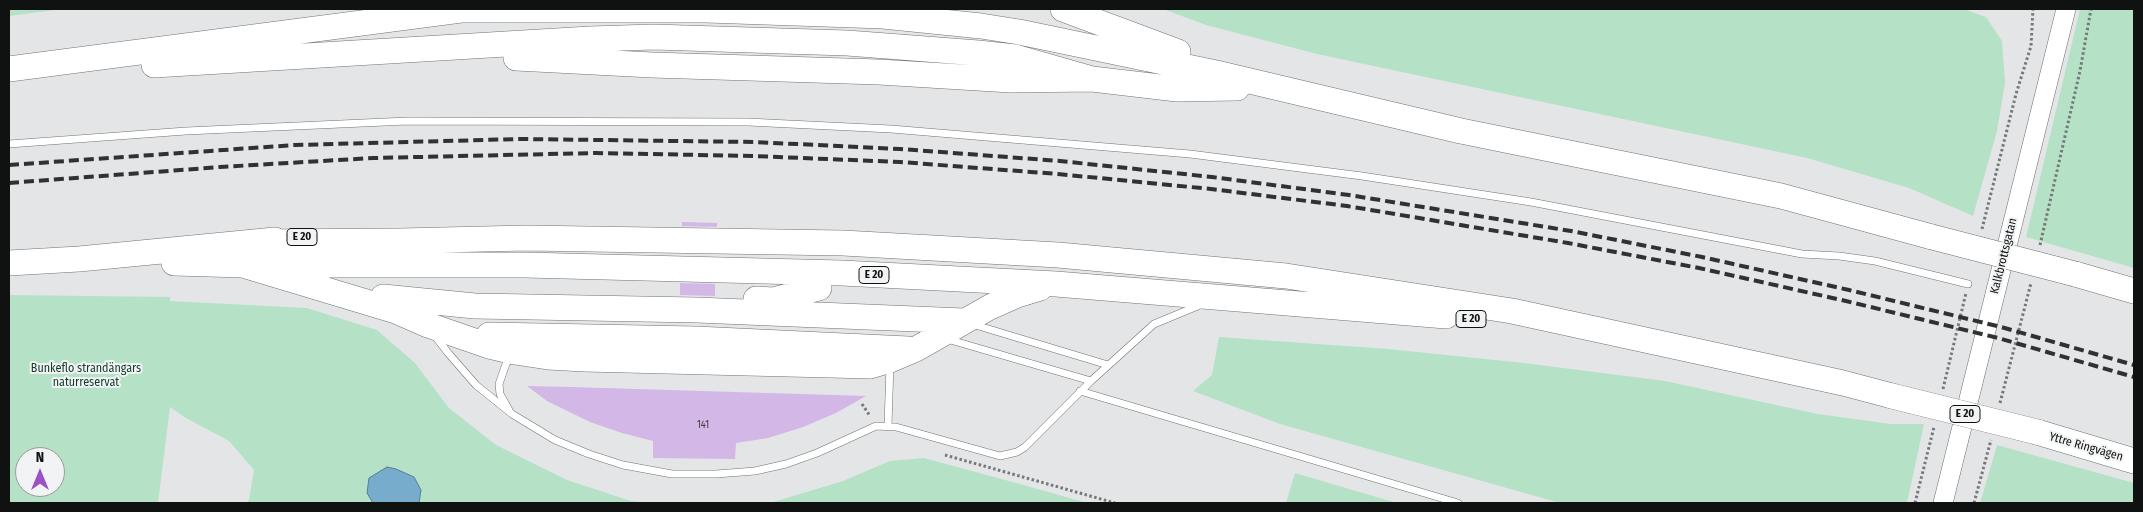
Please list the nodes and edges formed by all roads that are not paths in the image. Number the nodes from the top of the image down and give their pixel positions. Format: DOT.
graph roads {
  1 [pos="424,9"];
  2 [pos="954,9"];
  3 [pos="1045,9"];
  4 [pos="2066,9"];
  5 [pos="1070,12"];
  6 [pos="365,13"];
  7 [pos="398,18"];
  8 [pos="342,26"];
  9 [pos="1096,48"];
  10 [pos="404,51"];
  11 [pos="9,69"];
  12 [pos="9,74"];
  13 [pos="1287,89"];
  14 [pos="9,144"];
  15 [pos="79,259"];
  16 [pos="9,262"];
  17 [pos="243,266"];
  18 [pos="1056,284"];
  19 [pos="1968,284"];
  20 [pos="819,288"];
  21 [pos="330,290"];
  22 [pos="2134,291"];
  23 [pos="1017,295"];
  24 [pos="1222,297"];
  25 [pos="780,306"];
  26 [pos="396,311"];
  27 [pos="964,321"];
  28 [pos="428,325"];
  29 [pos="461,335"];
  30 [pos="939,336"];
  31 [pos="916,350"];
  32 [pos="515,352"];
  33 [pos="1718,356"];
  34 [pos="890,360"];
  35 [pos="1108,365"];
  36 [pos="1090,381"];
  37 [pos="1080,391"];
  38 [pos="512,414"];
  39 [pos="888,426"];
  40 [pos="2134,461"];
  41 [pos="1457,503"];
  42 [pos="1943,503"];
  1 -- 7 [label="highway"];
  2 -- 9 [label="highway"];
  3 -- 5 [label="highway"];
  4 -- 42 [label="street, Kalkbrottsgatan"];
  5 -- 13 [label="highway"];
  6 -- 8 [label="lane"];
  7 -- 8 [label="highway"];
  7 -- 9 [label="highway"];
  8 -- 11 [label="highway"];
  9 -- 10 [label="highway"];
  9 -- 13 [label="highway"];
  10 -- 12 [label="highway"];
  10 -- 13 [label="highway"];
  13 -- 22 [label="highway, bridge"];
  14 -- 19 [label="lane"];
  15 -- 16 [label="highway, E 20"];
  15 -- 17 [label="highway, E 20"];
  15 -- 33 [label="highway, E 20"];
  17 -- 18 [label="highway, E 20"];
  17 -- 20 [label="highway, E 20"];
  17 -- 21 [label="highway, E 20"];
  17 -- 25 [label="highway, E 20"];
  18 -- 23 [label="highway, E 20"];
  18 -- 24 [label="highway, E 20"];
  20 -- 23 [label="highway, E 20"];
  20 -- 25 [label="highway, E 20"];
  21 -- 25 [label="highway, E 20"];
  21 -- 26 [label="highway, E 20"];
  23 -- 27 [label="highway, E 20"];
  24 -- 33 [label="highway, E 20"];
  24 -- 35 [label="lane"];
  25 -- 27 [label="highway, E 20"];
  26 -- 28 [label="highway, E 20"];
  26 -- 30 [label="highway, E 20"];
  27 -- 30 [label="highway, E 20"];
  27 -- 35 [label="lane"];
  28 -- 29 [label="highway, E 20"];
  28 -- 38 [label="lane"];
  29 -- 31 [label="highway, E 20"];
  29 -- 32 [label="highway, E 20"];
  30 -- 31 [label="highway, E 20"];
  30 -- 36 [label="lane"];
  31 -- 34 [label="highway, E 20"];
  32 -- 34 [label="highway, E 20"];
  32 -- 38 [label="lane"];
  33 -- 40 [label="highway, Yttre Ringvägen / E 20, bridge"];
  34 -- 39 [label="lane"];
  35 -- 36 [label="lane"];
  36 -- 37 [label="lane"];
  37 -- 39 [label="lane"];
  37 -- 41 [label="lane"];
  38 -- 39 [label="lane"];
}
